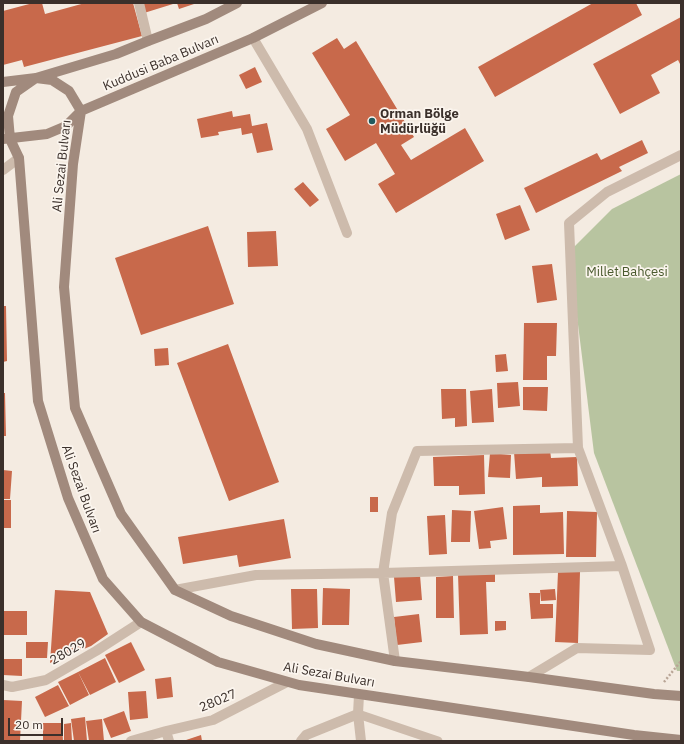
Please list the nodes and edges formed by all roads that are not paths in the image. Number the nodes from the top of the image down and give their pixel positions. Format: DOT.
graph roads {
  1 [pos="139,3"];
  2 [pos="237,3"];
  3 [pos="322,3"];
  4 [pos="253,38"];
  5 [pos="148,41"];
  6 [pos="36,78"];
  7 [pos="3,82"];
  8 [pos="81,111"];
  9 [pos="7,139"];
  10 [pos="681,155"];
  11 [pos="19,158"];
  12 [pos="3,170"];
  13 [pos="346,233"];
  14 [pos="578,448"];
  15 [pos="622,566"];
  16 [pos="383,573"];
  17 [pos="175,590"];
  18 [pos="141,622"];
  19 [pos="395,661"];
  20 [pos="529,677"];
  21 [pos="287,682"];
  22 [pos="3,684"];
  23 [pos="359,695"];
  24 [pos="681,696"];
  25 [pos="358,714"];
  26 [pos="167,736"];
  27 [pos="681,740"];
  28 [pos="131,741"];
  29 [pos="301,741"];
  30 [pos="361,741"];
  31 [pos="438,741"];
  1 -- 5 [label="street"];
  2 -- 5 [label="main road"];
  3 -- 4 [label="main road, Kuddusi Baba Bulvarı"];
  4 -- 8 [label="main road, Kuddusi Baba Bulvarı"];
  4 -- 13 [label="street"];
  5 -- 6 [label="main road"];
  6 -- 7 [label="main road"];
  6 -- 8 [label="main road, Ali Sezai Bulvarı"];
  6 -- 9 [label="main road, Ali Sezai Bulvarı"];
  8 -- 9 [label="main road, Kuddusi Baba Bulvarı"];
  8 -- 17 [label="main road, Ali Sezai Bulvarı"];
  9 -- 11 [label="main road, Ali Sezai Bulvarı"];
  10 -- 14 [label="street"];
  11 -- 12 [label="street"];
  11 -- 18 [label="main road, Ali Sezai Bulvarı"];
  14 -- 15 [label="street"];
  14 -- 16 [label="street"];
  15 -- 16 [label="street"];
  15 -- 20 [label="street"];
  16 -- 17 [label="street"];
  16 -- 19 [label="street"];
  17 -- 19 [label="main road, Ali Sezai Bulvarı"];
  18 -- 21 [label="main road, Ali Sezai Bulvarı"];
  18 -- 22 [label="street, 28029"];
  19 -- 20 [label="main road, Ali Sezai Bulvarı"];
  20 -- 24 [label="main road, Ali Sezai Bulvarı"];
  21 -- 23 [label="main road, Ali Sezai Bulvarı"];
  21 -- 26 [label="street, 28027"];
  23 -- 25 [label="street"];
  23 -- 27 [label="main road, Ali Sezai Bulvarı"];
  25 -- 29 [label="street"];
  25 -- 30 [label="street"];
  25 -- 31 [label="lane"];
  26 -- 28 [label="street, 28027"];
}
